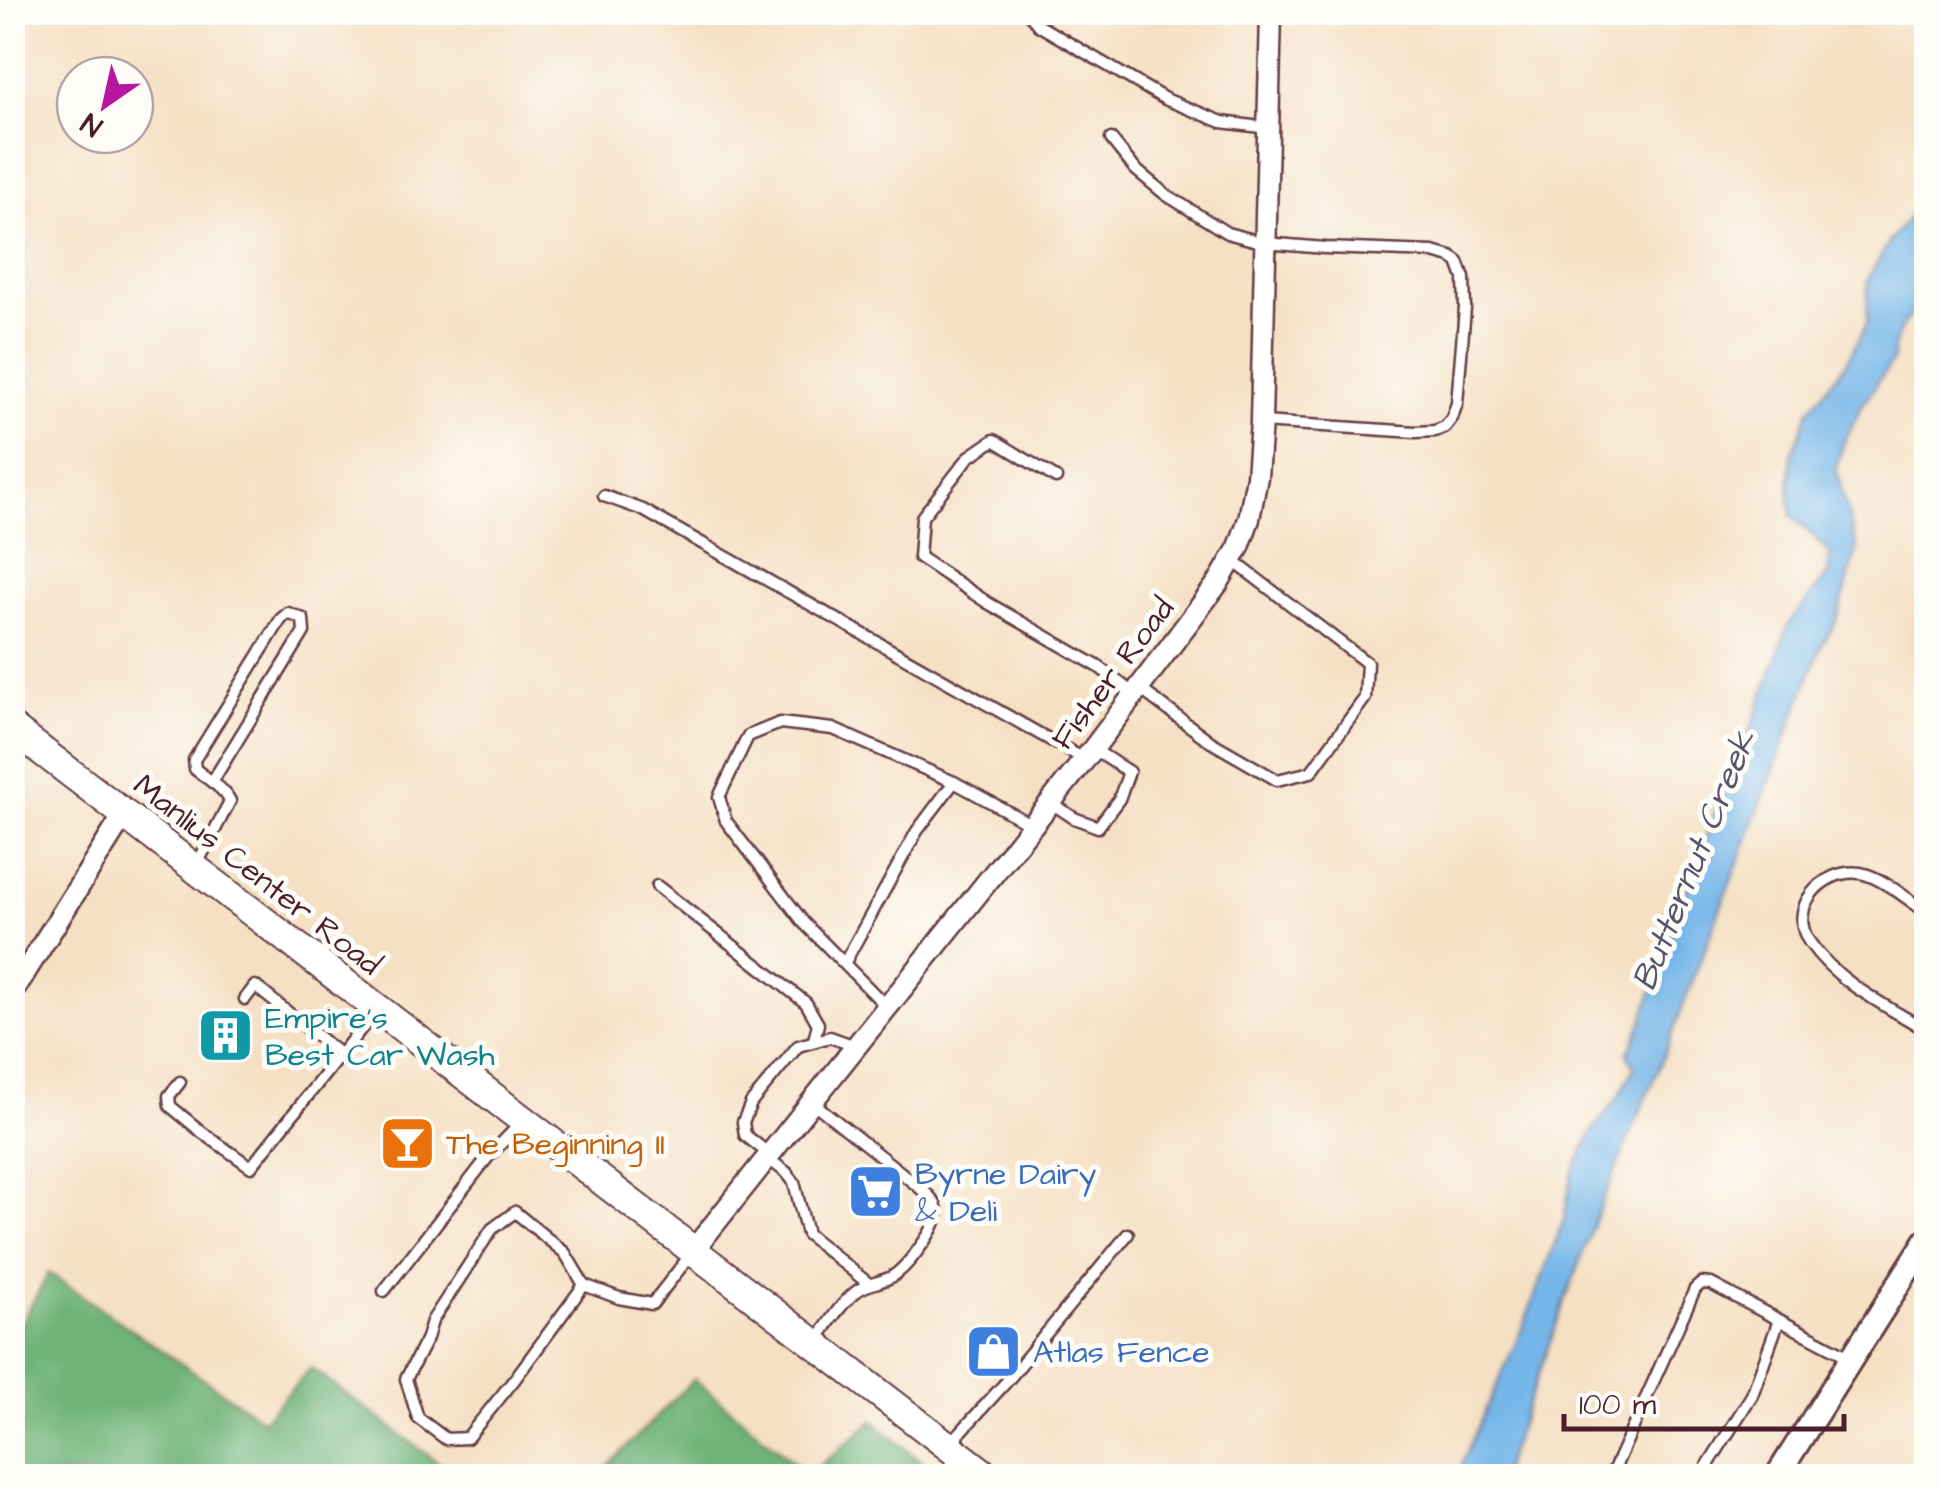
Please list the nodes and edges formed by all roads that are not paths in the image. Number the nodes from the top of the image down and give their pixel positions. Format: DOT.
graph roads {
  1 [pos="1028,12"];
  2 [pos="1270,12"];
  3 [pos="1268,128"];
  4 [pos="1111,138"];
  5 [pos="1265,244"];
  6 [pos="1261,422"];
  7 [pos="1056,478"];
  8 [pos="604,496"];
  9 [pos="1232,560"];
  10 [pos="1136,691"];
  11 [pos="12,728"];
  12 [pos="1088,754"];
  13 [pos="212,782"];
  14 [pos="954,782"];
  15 [pos="1050,802"];
  16 [pos="124,815"];
  17 [pos="1032,825"];
  18 [pos="194,869"];
  19 [pos="657,886"];
  20 [pos="1926,912"];
  21 [pos="845,962"];
  22 [pos="12,993"];
  23 [pos="245,999"];
  24 [pos="887,1006"];
  25 [pos="377,1010"];
  26 [pos="1926,1030"];
  27 [pos="814,1040"];
  28 [pos="855,1046"];
  29 [pos="340,1055"];
  30 [pos="180,1082"];
  31 [pos="812,1101"];
  32 [pos="522,1122"];
  33 [pos="768,1156"];
  34 [pos="1128,1234"];
  35 [pos="1926,1241"];
  36 [pos="692,1252"];
  37 [pos="584,1284"];
  38 [pos="869,1284"];
  39 [pos="384,1291"];
  40 [pos="1779,1320"];
  41 [pos="813,1344"];
  42 [pos="1852,1359"];
  43 [pos="947,1446"];
  44 [pos="986,1476"];
  45 [pos="1610,1476"];
  46 [pos="1701,1476"];
  47 [pos="1777,1476"];
  1 -- 3 [label="lane"];
  2 -- 3 [label="street, Fisher Road"];
  3 -- 5 [label="street, Fisher Road"];
  4 -- 5 [label="lane"];
  5 -- 6 [label="street, Fisher Road"];
  5 -- 6 [label="lane"];
  6 -- 9 [label="street, Fisher Road"];
  7 -- 10 [label="lane"];
  8 -- 12 [label="lane"];
  9 -- 10 [label="street, Fisher Road"];
  9 -- 10 [label="lane"];
  10 -- 12 [label="street, Fisher Road"];
  11 -- 16 [label="main road, Manlius Center Road"];
  12 -- 15 [label="street, Fisher Road"];
  12 -- 15 [label="lane"];
  13 -- 13 [label="lane"];
  13 -- 18 [label="lane"];
  14 -- 17 [label="lane"];
  14 -- 21 [label="lane"];
  14 -- 21 [label="lane"];
  15 -- 17 [label="street, Fisher Road"];
  16 -- 18 [label="main road, Manlius Center Road"];
  16 -- 22 [label="street"];
  17 -- 24 [label="street, Fisher Road"];
  18 -- 25 [label="main road, Manlius Center Road"];
  19 -- 27 [label="lane"];
  20 -- 26 [label="lane"];
  21 -- 24 [label="lane"];
  23 -- 29 [label="lane"];
  24 -- 28 [label="street, Fisher Road"];
  25 -- 29 [label="lane"];
  25 -- 32 [label="main road, Manlius Center Road"];
  27 -- 28 [label="lane"];
  27 -- 33 [label="lane"];
  28 -- 31 [label="street, Fisher Road"];
  29 -- 30 [label="lane"];
  31 -- 33 [label="street, Fisher Road"];
  31 -- 38 [label="lane"];
  32 -- 36 [label="main road, Manlius Center Road"];
  32 -- 39 [label="lane"];
  33 -- 36 [label="street, Fisher Road"];
  33 -- 38 [label="lane"];
  34 -- 43 [label="lane"];
  35 -- 42 [label="street"];
  36 -- 37 [label="lane"];
  36 -- 41 [label="main road, Manlius Center Road"];
  37 -- 37 [label="lane"];
  38 -- 41 [label="lane"];
  40 -- 42 [label="lane"];
  40 -- 45 [label="lane"];
  40 -- 46 [label="lane"];
  41 -- 43 [label="main road, Manlius Center Road"];
  42 -- 47 [label="street"];
  43 -- 44 [label="main road, Manlius Center Road"];
}
